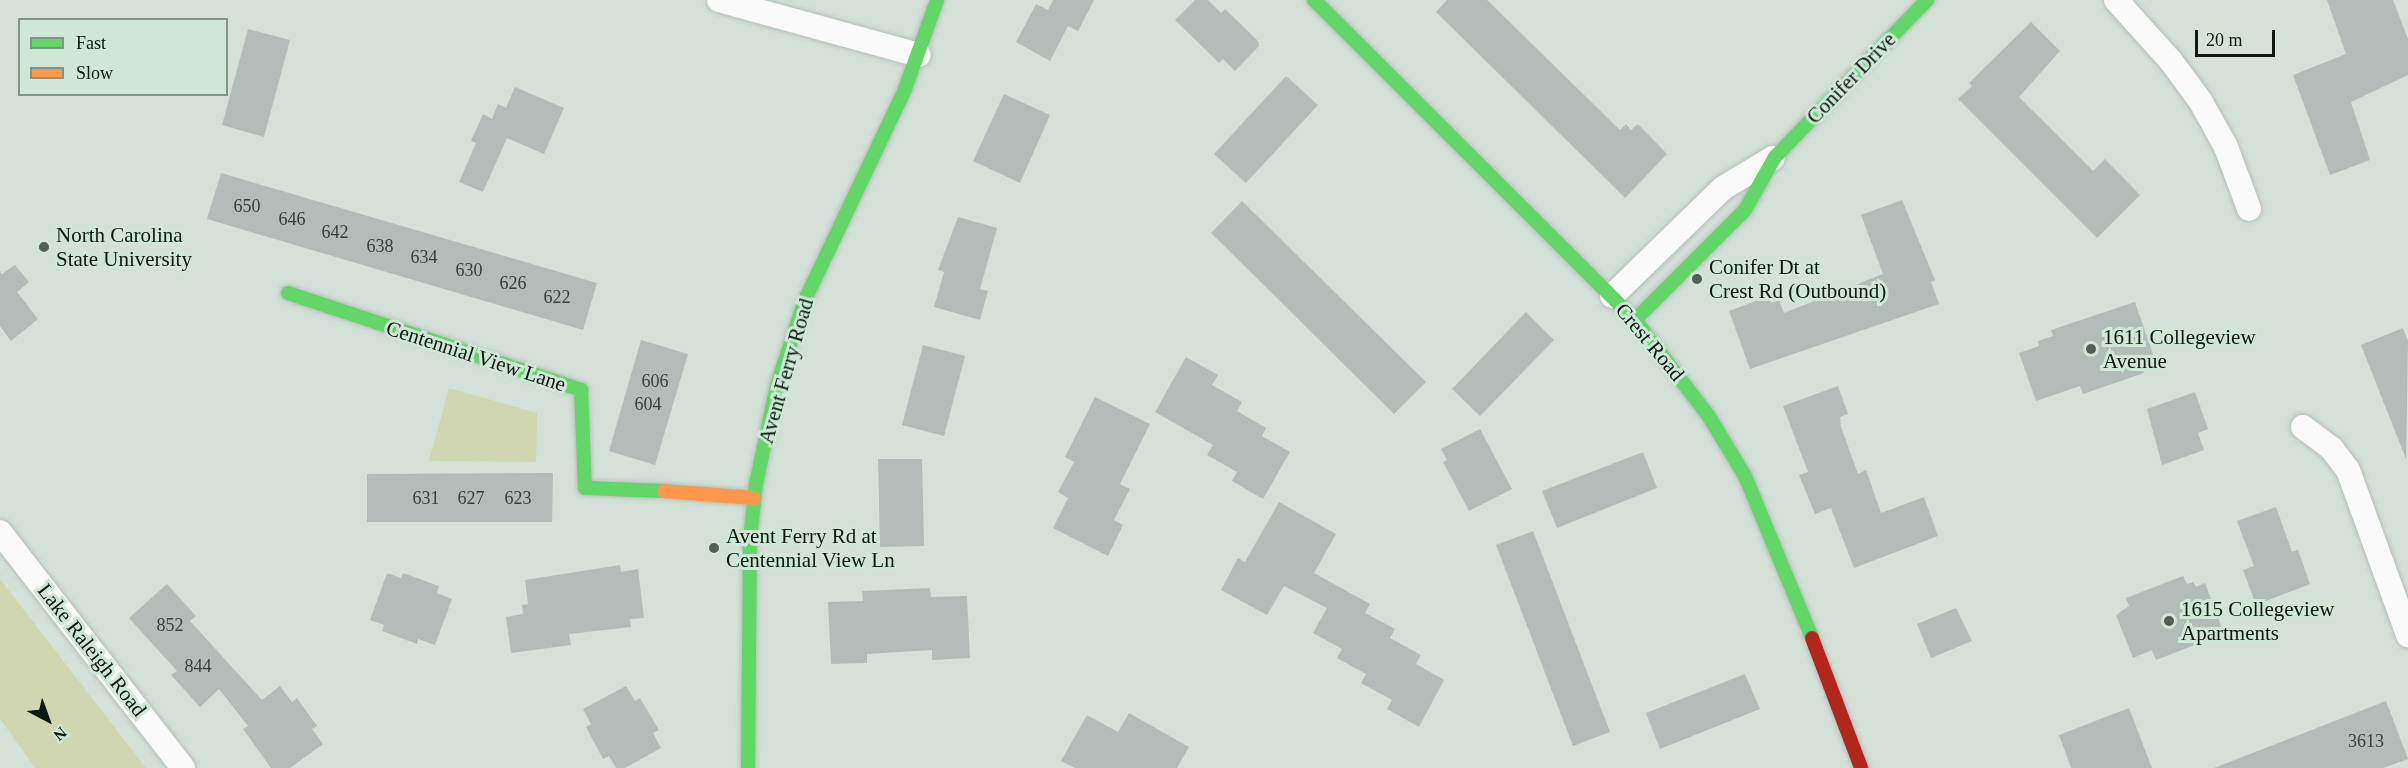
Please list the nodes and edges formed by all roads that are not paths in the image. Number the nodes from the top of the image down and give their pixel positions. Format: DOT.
graph roads {
  1 [pos="719,0"];
  2 [pos="937,0"];
  3 [pos="1314,0"];
  4 [pos="1927,0"];
  5 [pos="2116,0"];
  6 [pos="919,55"];
  7 [pos="1775,157"];
  8 [pos="2249,209"];
  9 [pos="288,293"];
  10 [pos="1612,296"];
  11 [pos="1635,320"];
  12 [pos="2303,427"];
  13 [pos="754,498"];
  14 [pos="0,532"];
  15 [pos="2408,635"];
  16 [pos="183,768"];
  17 [pos="748,768"];
  18 [pos="1861,768"];
  1 -- 6 [label="street"];
  2 -- 6 [label="street, Avent Ferry Road"];
  3 -- 10 [label="street, Crest Road"];
  4 -- 7 [label="street, Conifer Drive"];
  5 -- 8 [label="street"];
  6 -- 13 [label="street, Avent Ferry Road"];
  7 -- 10 [label="street, Conifer Drive"];
  7 -- 11 [label="street, Conifer Drive"];
  9 -- 13 [label="street, Centennial View Lane"];
  10 -- 11 [label="street, Crest Road"];
  11 -- 18 [label="street, Crest Road"];
  12 -- 15 [label="street"];
  13 -- 17 [label="street, Avent Ferry Road"];
  14 -- 16 [label="street, Lake Raleigh Road"];
}
